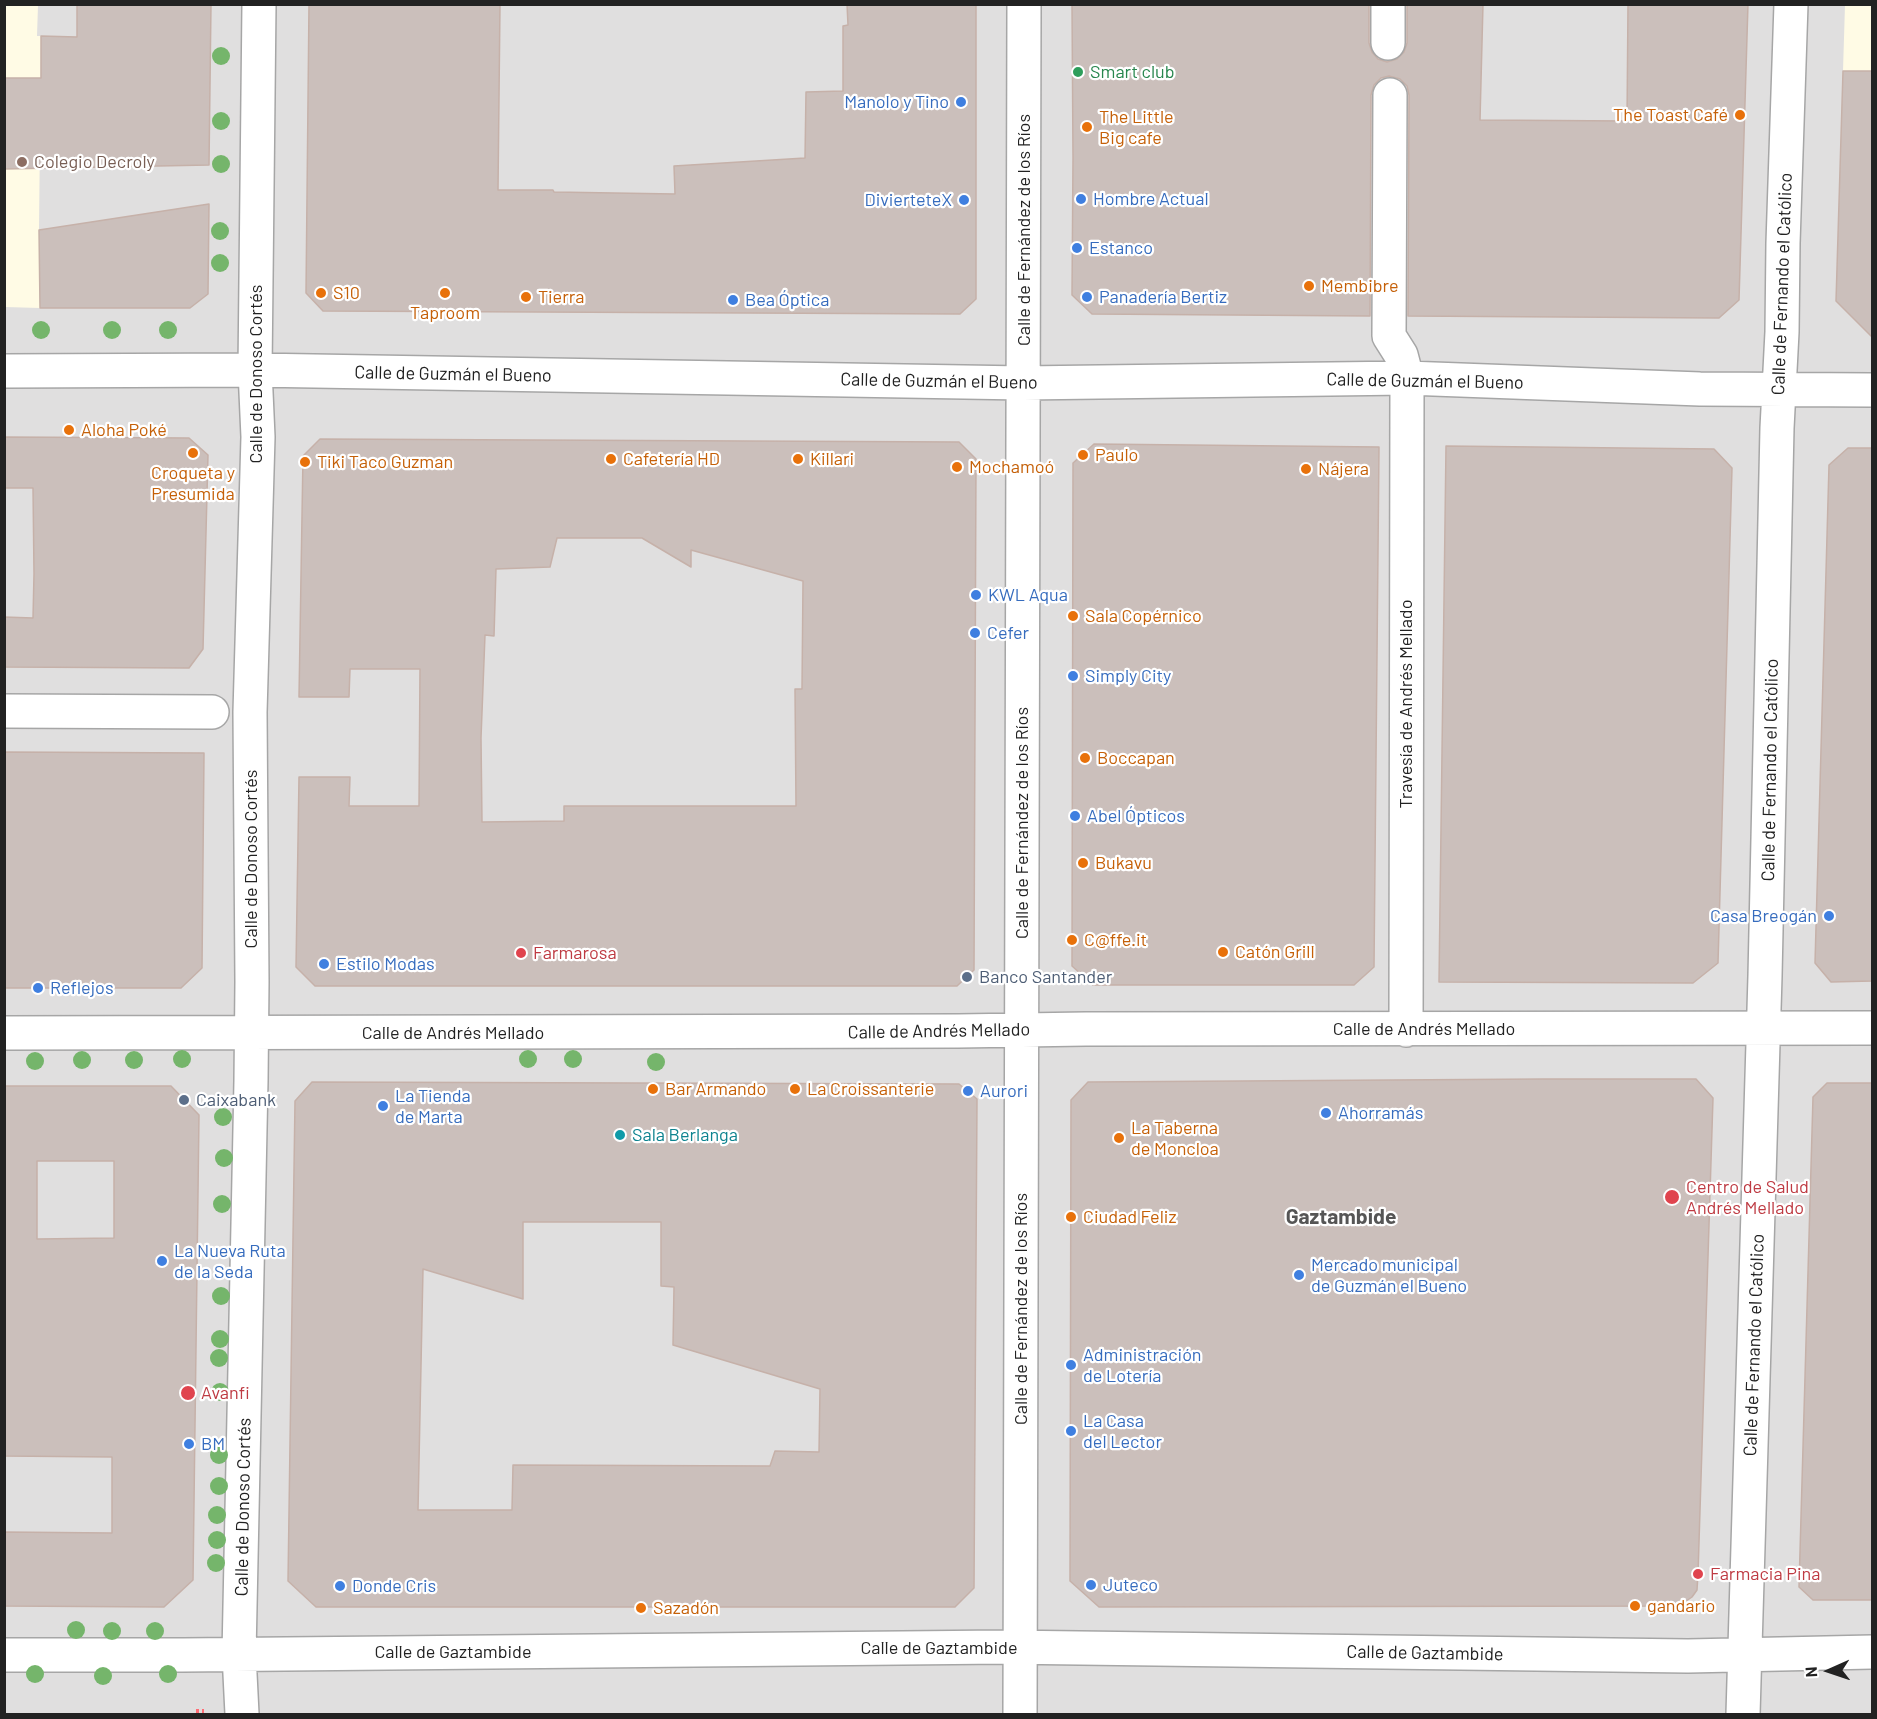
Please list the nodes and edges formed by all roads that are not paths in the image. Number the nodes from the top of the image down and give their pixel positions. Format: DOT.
graph roads {
  1 [pos="260,4"];
  2 [pos="1024,4"];
  3 [pos="1388,4"];
  4 [pos="1791,4"];
  5 [pos="1388,43"];
  6 [pos="1390,95"];
  7 [pos="4,370"];
  8 [pos="255,370"];
  9 [pos="1407,378"];
  10 [pos="1023,382"];
  11 [pos="1780,389"];
  12 [pos="1872,390"];
  13 [pos="4,711"];
  14 [pos="212,712"];
  15 [pos="1872,1028"];
  16 [pos="1764,1029"];
  17 [pos="1022,1030"];
  18 [pos="1406,1030"];
  19 [pos="251,1033"];
  20 [pos="4,1034"];
  21 [pos="1020,1648"];
  22 [pos="1872,1652"];
  23 [pos="4,1654"];
  24 [pos="239,1654"];
  25 [pos="1745,1654"];
  26 [pos="242,1714"];
  27 [pos="1020,1714"];
  28 [pos="1743,1714"];
  1 -- 8 [label="street, Calle de Donoso Cortés"];
  2 -- 10 [label="street, Calle de Fernández de los Ríos"];
  3 -- 5 [label="street"];
  4 -- 11 [label="street, Calle de Fernando el Católico"];
  6 -- 9 [label="street, Travesía de Andrés Mellado"];
  7 -- 8 [label="street, Calle de Guzmán el Bueno"];
  8 -- 10 [label="street, Calle de Guzmán el Bueno"];
  8 -- 19 [label="street, Calle de Donoso Cortés"];
  9 -- 10 [label="street, Calle de Guzmán el Bueno"];
  9 -- 11 [label="street, Calle de Guzmán el Bueno"];
  9 -- 18 [label="street, Travesía de Andrés Mellado"];
  10 -- 17 [label="street, Calle de Fernández de los Ríos"];
  11 -- 12 [label="street, Calle de Guzmán el Bueno"];
  11 -- 16 [label="street, Calle de Fernando el Católico"];
  13 -- 14 [label="street"];
  15 -- 16 [label="street, Calle de Andrés Mellado"];
  16 -- 18 [label="street, Calle de Andrés Mellado"];
  16 -- 25 [label="street, Calle de Fernando el Católico"];
  17 -- 18 [label="street, Calle de Andrés Mellado"];
  17 -- 19 [label="street, Calle de Andrés Mellado"];
  17 -- 21 [label="street, Calle de Fernández de los Ríos"];
  19 -- 20 [label="street, Calle de Andrés Mellado"];
  19 -- 24 [label="street, Calle de Donoso Cortés"];
  21 -- 24 [label="street, Calle de Gaztambide"];
  21 -- 25 [label="street, Calle de Gaztambide"];
  21 -- 27 [label="street, Calle de Fernández de los Ríos"];
  22 -- 25 [label="street, Calle de Gaztambide"];
  23 -- 24 [label="street, Calle de Gaztambide"];
  24 -- 26 [label="street, Calle de Donoso Cortés"];
  25 -- 28 [label="street, Calle de Fernando el Católico"];
}
